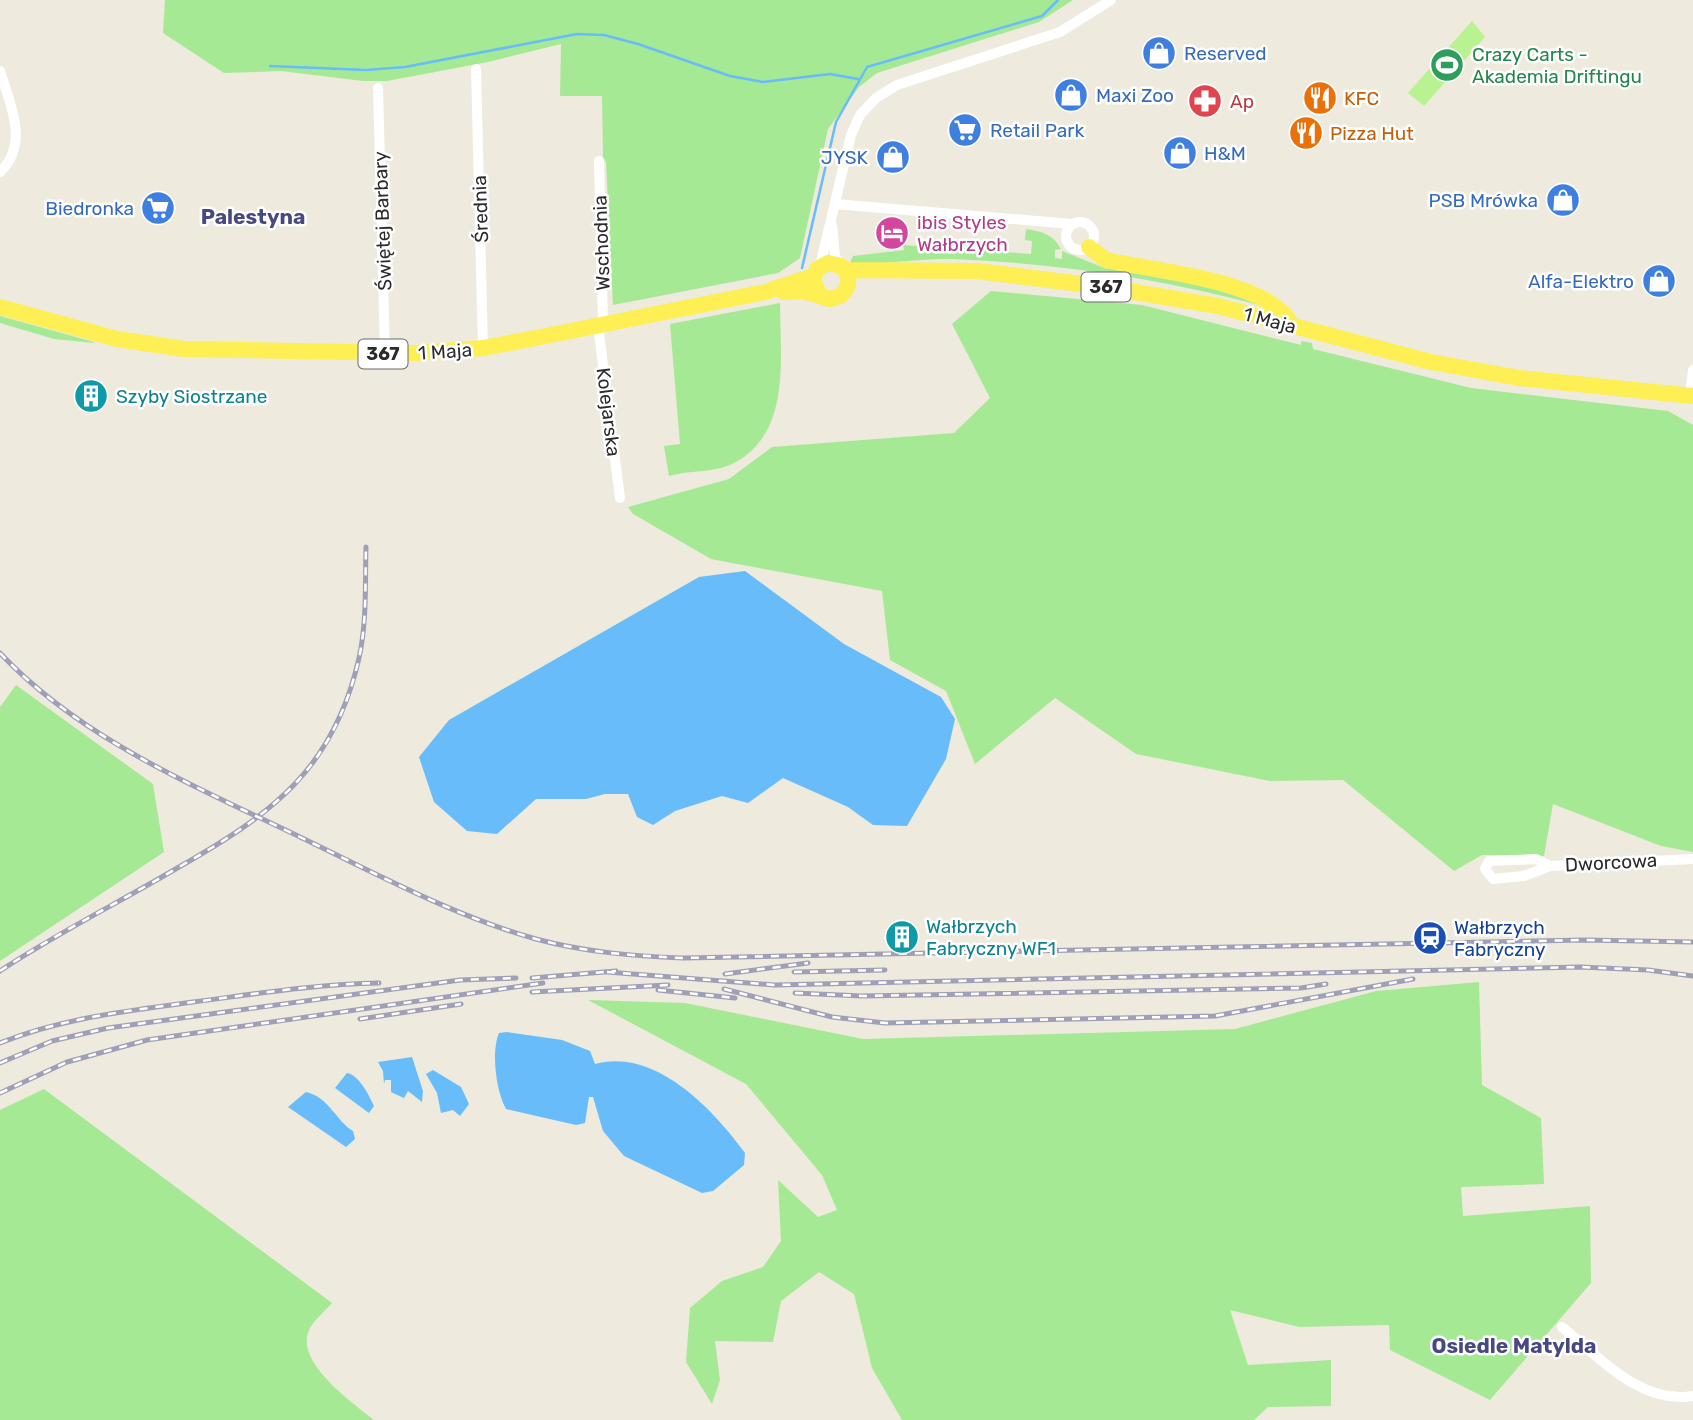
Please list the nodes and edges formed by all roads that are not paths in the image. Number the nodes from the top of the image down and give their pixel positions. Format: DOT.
graph roads {
  1 [pos="1111,0"];
  2 [pos="476,69"];
  3 [pos="0,71"];
  4 [pos="378,88"];
  5 [pos="599,161"];
  6 [pos="0,172"];
  7 [pos="835,204"];
  8 [pos="831,221"];
  9 [pos="1042,223"];
  10 [pos="1072,224"];
  11 [pos="1066,238"];
  12 [pos="1089,247"];
  13 [pos="817,271"];
  14 [pos="845,273"];
  15 [pos="765,292"];
  16 [pos="820,295"];
  17 [pos="0,307"];
  18 [pos="601,325"];
  19 [pos="1292,326"];
  20 [pos="483,348"];
  21 [pos="385,354"];
  22 [pos="1693,370"];
  23 [pos="1692,396"];
  24 [pos="620,498"];
  25 [pos="1693,859"];
  26 [pos="1550,866"];
  27 [pos="1562,1327"];
  28 [pos="1693,1396"];
  1 -- 7 [label="street"];
  2 -- 20 [label="street, Średnia"];
  3 -- 6 [label="street"];
  4 -- 21 [label="street, Świętej Barbary"];
  5 -- 18 [label="street, Wschodnia"];
  7 -- 8 [label="street"];
  7 -- 9 [label="street"];
  8 -- 13 [label="street"];
  8 -- 14 [label="street"];
  9 -- 10 [label="street"];
  9 -- 11 [label="street"];
  10 -- 11 [label="street"];
  10 -- 12 [label="street"];
  11 -- 12 [label="street"];
  12 -- 19 [label="main road"];
  13 -- 14 [label="main road, 367"];
  13 -- 15 [label="main road, 1 Maja / 367"];
  13 -- 16 [label="main road"];
  14 -- 16 [label="main road, 367"];
  14 -- 19 [label="main road, 1 Maja / 367"];
  15 -- 16 [label="main road, 1 Maja / 367"];
  15 -- 18 [label="main road, 1 Maja / 367"];
  17 -- 21 [label="main road, 1 Maja / 367"];
  18 -- 20 [label="main road, 1 Maja / 367"];
  18 -- 24 [label="street, Kolejarska"];
  19 -- 23 [label="main road, 1 Maja / 367"];
  20 -- 21 [label="main road, 1 Maja / 367"];
  22 -- 23 [label="street"];
  25 -- 26 [label="street, Dworcowa"];
  26 -- 26 [label="street, Dworcowa"];
  27 -- 28 [label="street"];
}
